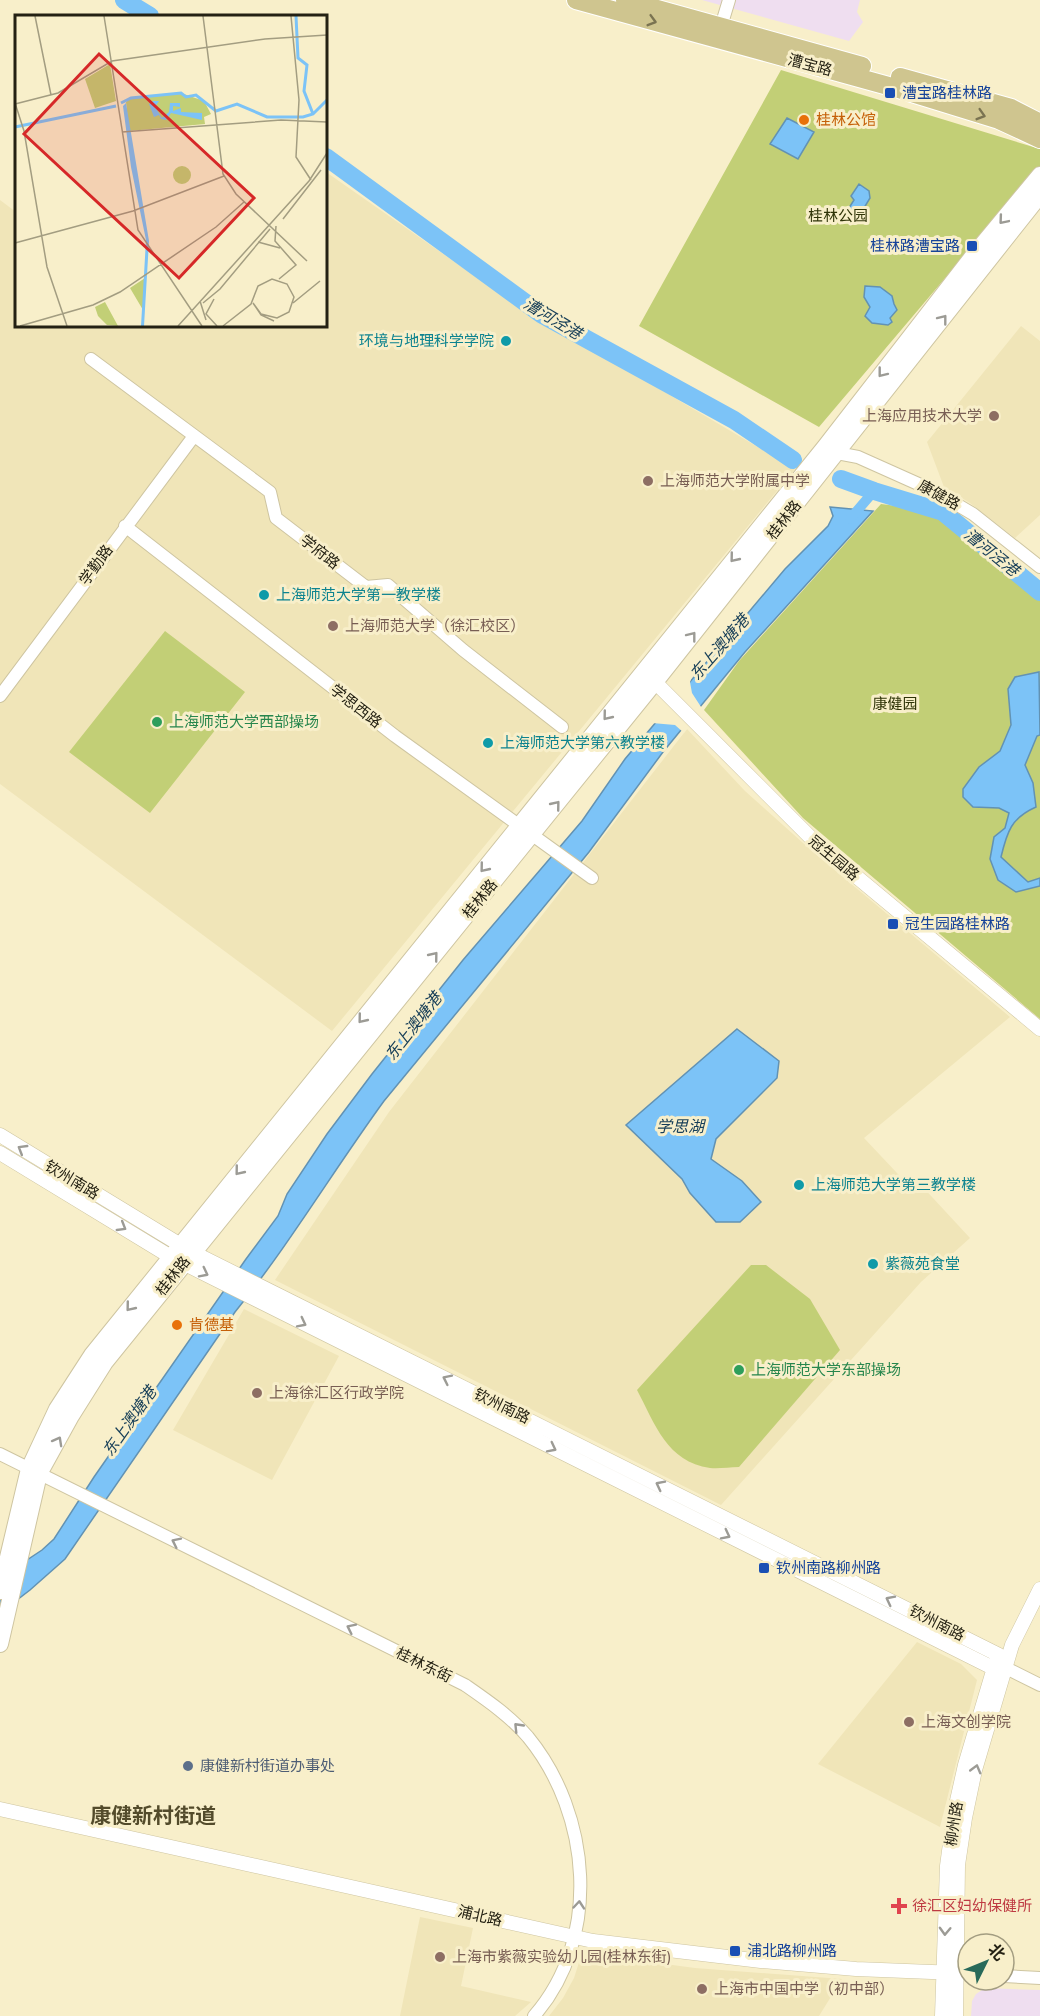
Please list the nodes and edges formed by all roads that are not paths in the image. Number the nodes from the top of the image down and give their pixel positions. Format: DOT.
graph roads {
  1 [pos="576,0"];
  2 [pos="626,0"];
  3 [pos="729,0"];
  4 [pos="719,33"];
  5 [pos="1040,123"];
  6 [pos="1040,139"];
  7 [pos="1040,175"];
  8 [pos="1040,195"];
  9 [pos="91,359"];
  10 [pos="194,436"];
  11 [pos="831,450"];
  12 [pos="125,526"];
  13 [pos="1040,567"];
  14 [pos="649,676"];
  15 [pos="0,696"];
  16 [pos="562,727"];
  17 [pos="526,830"];
  18 [pos="588,875"];
  19 [pos="1040,1029"];
  20 [pos="0,1136"];
  21 [pos="0,1153"];
  22 [pos="182,1254"];
  23 [pos="227,1277"];
  24 [pos="0,1454"];
  25 [pos="34,1471"];
  26 [pos="14,1560"];
  27 [pos="1040,1589"];
  28 [pos="0,1591"];
  29 [pos="0,1644"];
  30 [pos="1012,1645"];
  31 [pos="999,1655"];
  32 [pos="999,1668"];
  33 [pos="1040,1685"];
  34 [pos="0,1809"];
  35 [pos="574,1937"];
  36 [pos="956,1973"];
  37 [pos="1016,1977"];
  38 [pos="1040,1978"];
  39 [pos="956,1992"];
  40 [pos="534,2016"];
  41 [pos="942,2016"];
  42 [pos="956,2016"];
  1 -- 4 [label="main road, 漕宝路, one-way"];
  2 -- 4 [label="main road, 漕宝路"];
  3 -- 4 [label="street"];
  4 -- 5 [label="main road, 漕宝路"];
  4 -- 6 [label="main road, 漕宝路, one-way"];
  7 -- 11 [label="main road, 桂林路, one-way"];
  11 -- 8 [label="main road, 桂林路, one-way"];
  9 -- 10 [label="street, 学府路"];
  10 -- 12 [label="street, 学勤路"];
  10 -- 16 [label="street, 学府路"];
  11 -- 13 [label="street, 康健路"];
  11 -- 14 [label="main road, 桂林路"];
  12 -- 15 [label="street, 学勤路"];
  12 -- 17 [label="street, 学思西路"];
  14 -- 17 [label="main road, 桂林路"];
  14 -- 19 [label="street, 冠生园路"];
  17 -- 18 [label="street, 学思西路"];
  17 -- 22 [label="main road, 桂林路"];
  22 -- 20 [label="street, 钦州南路, one-way"];
  21 -- 22 [label="street, 钦州南路, one-way"];
  22 -- 23 [label="street, 钦州南路"];
  22 -- 25 [label="main road, 桂林路"];
  31 -- 23 [label="street, 钦州南路, one-way"];
  23 -- 32 [label="street, 钦州南路, one-way"];
  24 -- 25 [label="street, 桂林东街"];
  25 -- 26 [label="main road, 桂林路"];
  35 -- 25 [label="street, 桂林东街, one-way"];
  26 -- 28 [label="main road, 桂林路"];
  26 -- 29 [label="main road, 桂林路"];
  27 -- 30 [label="street, 柳州路"];
  30 -- 31 [label="street, 柳州路"];
  30 -- 32 [label="street, 柳州路"];
  31 -- 32 [label="street, 柳州路"];
  32 -- 33 [label="street, 钦州南路"];
  32 -- 36 [label="street, 柳州路"];
  34 -- 35 [label="street, 浦北路"];
  35 -- 36 [label="street, 浦北路"];
  35 -- 40 [label="street, 桂林东街"];
  36 -- 41 [label="street, 柳州路"];
  37 -- 38 [label="street"];
  39 -- 42 [label="street, 柳州路"];
}
